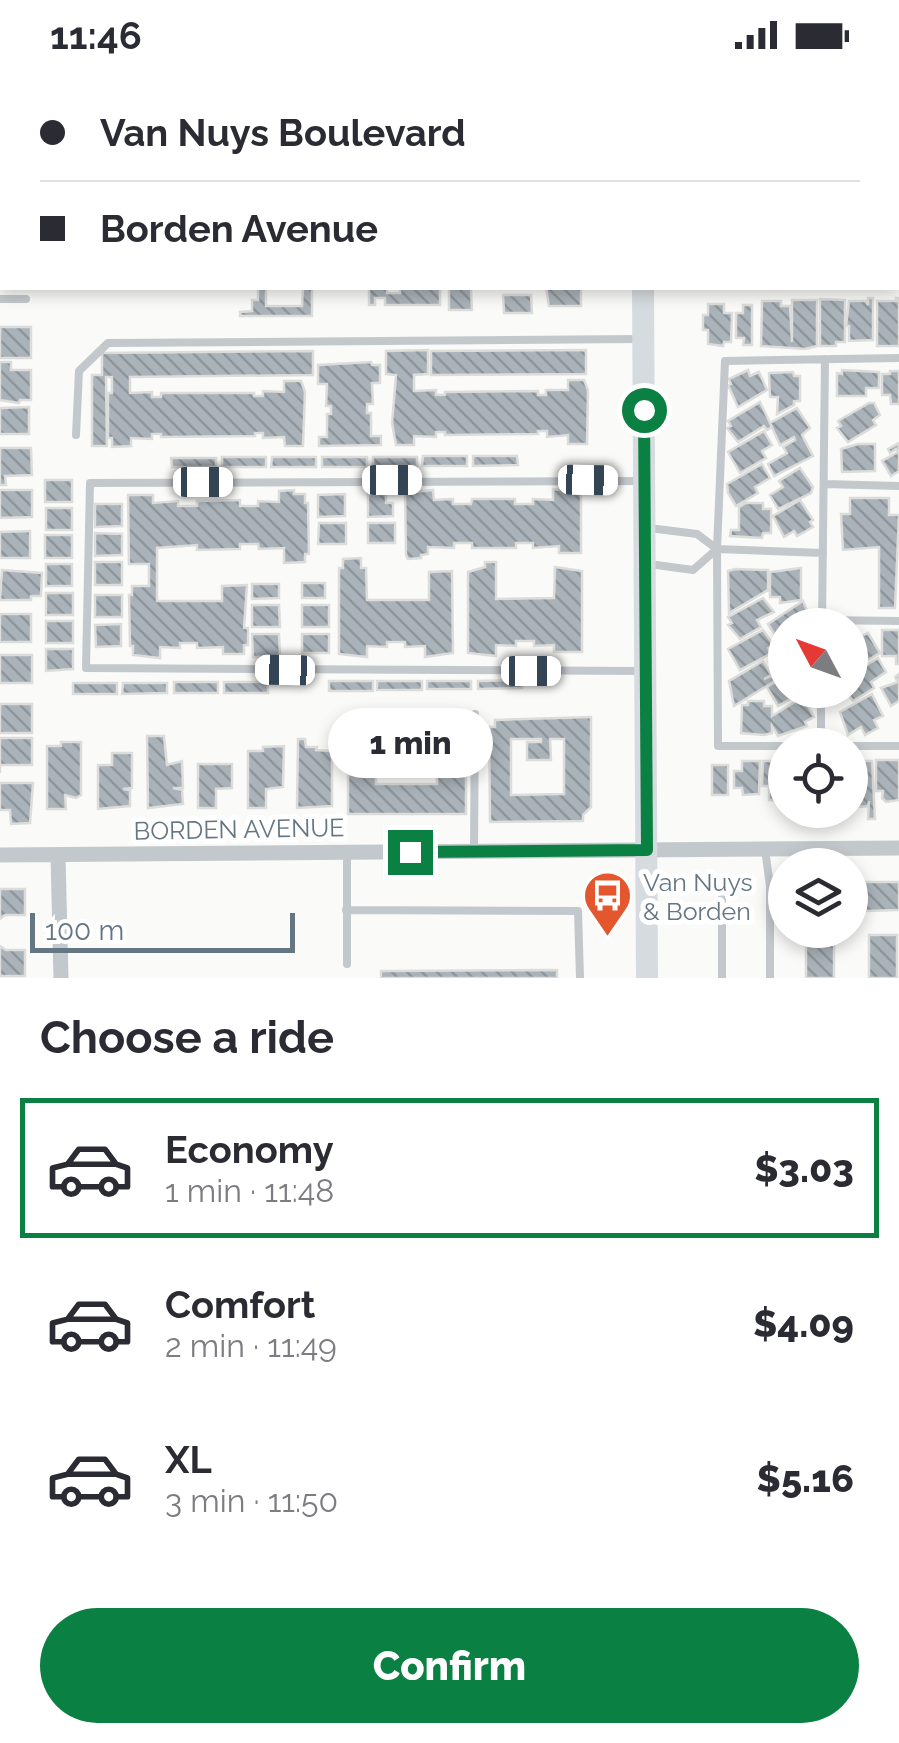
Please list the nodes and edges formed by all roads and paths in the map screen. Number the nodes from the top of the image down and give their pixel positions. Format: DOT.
graph roads {
  1 [pos="643,290"];
  2 [pos="0,299"];
  3 [pos="26,299"];
  4 [pos="643,338"];
  5 [pos="899,358"];
  6 [pos="825,360"];
  7 [pos="76,435"];
  8 [pos="644,481"];
  9 [pos="824,484"];
  10 [pos="899,486"];
  11 [pos="644,528"];
  12 [pos="717,549"];
  13 [pos="823,553"];
  14 [pos="645,563"];
  15 [pos="822,608"];
  16 [pos="868,621"];
  17 [pos="899,621"];
  18 [pos="646,670"];
  19 [pos="474,714"];
  20 [pos="768,746"];
  21 [pos="868,746"];
  22 [pos="899,746"];
  23 [pos="899,848"];
  24 [pos="765,849"];
  25 [pos="647,850"];
  26 [pos="474,851"];
  27 [pos="347,852"];
  28 [pos="0,855"];
  29 [pos="58,856"];
  30 [pos="722,898"];
  31 [pos="346,910"];
  32 [pos="347,964"];
  33 [pos="61,978"];
  34 [pos="580,978"];
  35 [pos="647,978"];
  36 [pos="722,978"];
  37 [pos="770,978"];
  1 -- 4 [label="main road"];
  2 -- 3 [label="lane"];
  4 -- 7 [label="lane"];
  4 -- 8 [label="main road"];
  5 -- 6 [label="lane"];
  6 -- 9 [label="lane"];
  6 -- 12 [label="lane"];
  8 -- 11 [label="main road"];
  8 -- 18 [label="lane"];
  9 -- 10 [label="lane"];
  9 -- 13 [label="lane"];
  11 -- 12 [label="lane"];
  11 -- 14 [label="main road"];
  12 -- 13 [label="lane"];
  12 -- 14 [label="lane"];
  12 -- 20 [label="lane"];
  13 -- 15 [label="lane"];
  14 -- 18 [label="main road"];
  16 -- 17 [label="lane"];
  18 -- 25 [label="main road"];
  19 -- 26 [label="lane"];
  21 -- 22 [label="lane"];
  23 -- 24 [label="street, BORDEN AVENUE"];
  24 -- 25 [label="street, BORDEN AVENUE"];
  24 -- 37 [label="lane"];
  25 -- 26 [label="street, BORDEN AVENUE"];
  25 -- 35 [label="main road"];
  26 -- 27 [label="street, BORDEN AVENUE"];
  27 -- 29 [label="street, BORDEN AVENUE"];
  27 -- 31 [label="lane"];
  28 -- 29 [label="street, BORDEN AVENUE"];
  29 -- 33 [label="street"];
  30 -- 36 [label="lane"];
  31 -- 32 [label="lane"];
  31 -- 34 [label="lane"];
}
